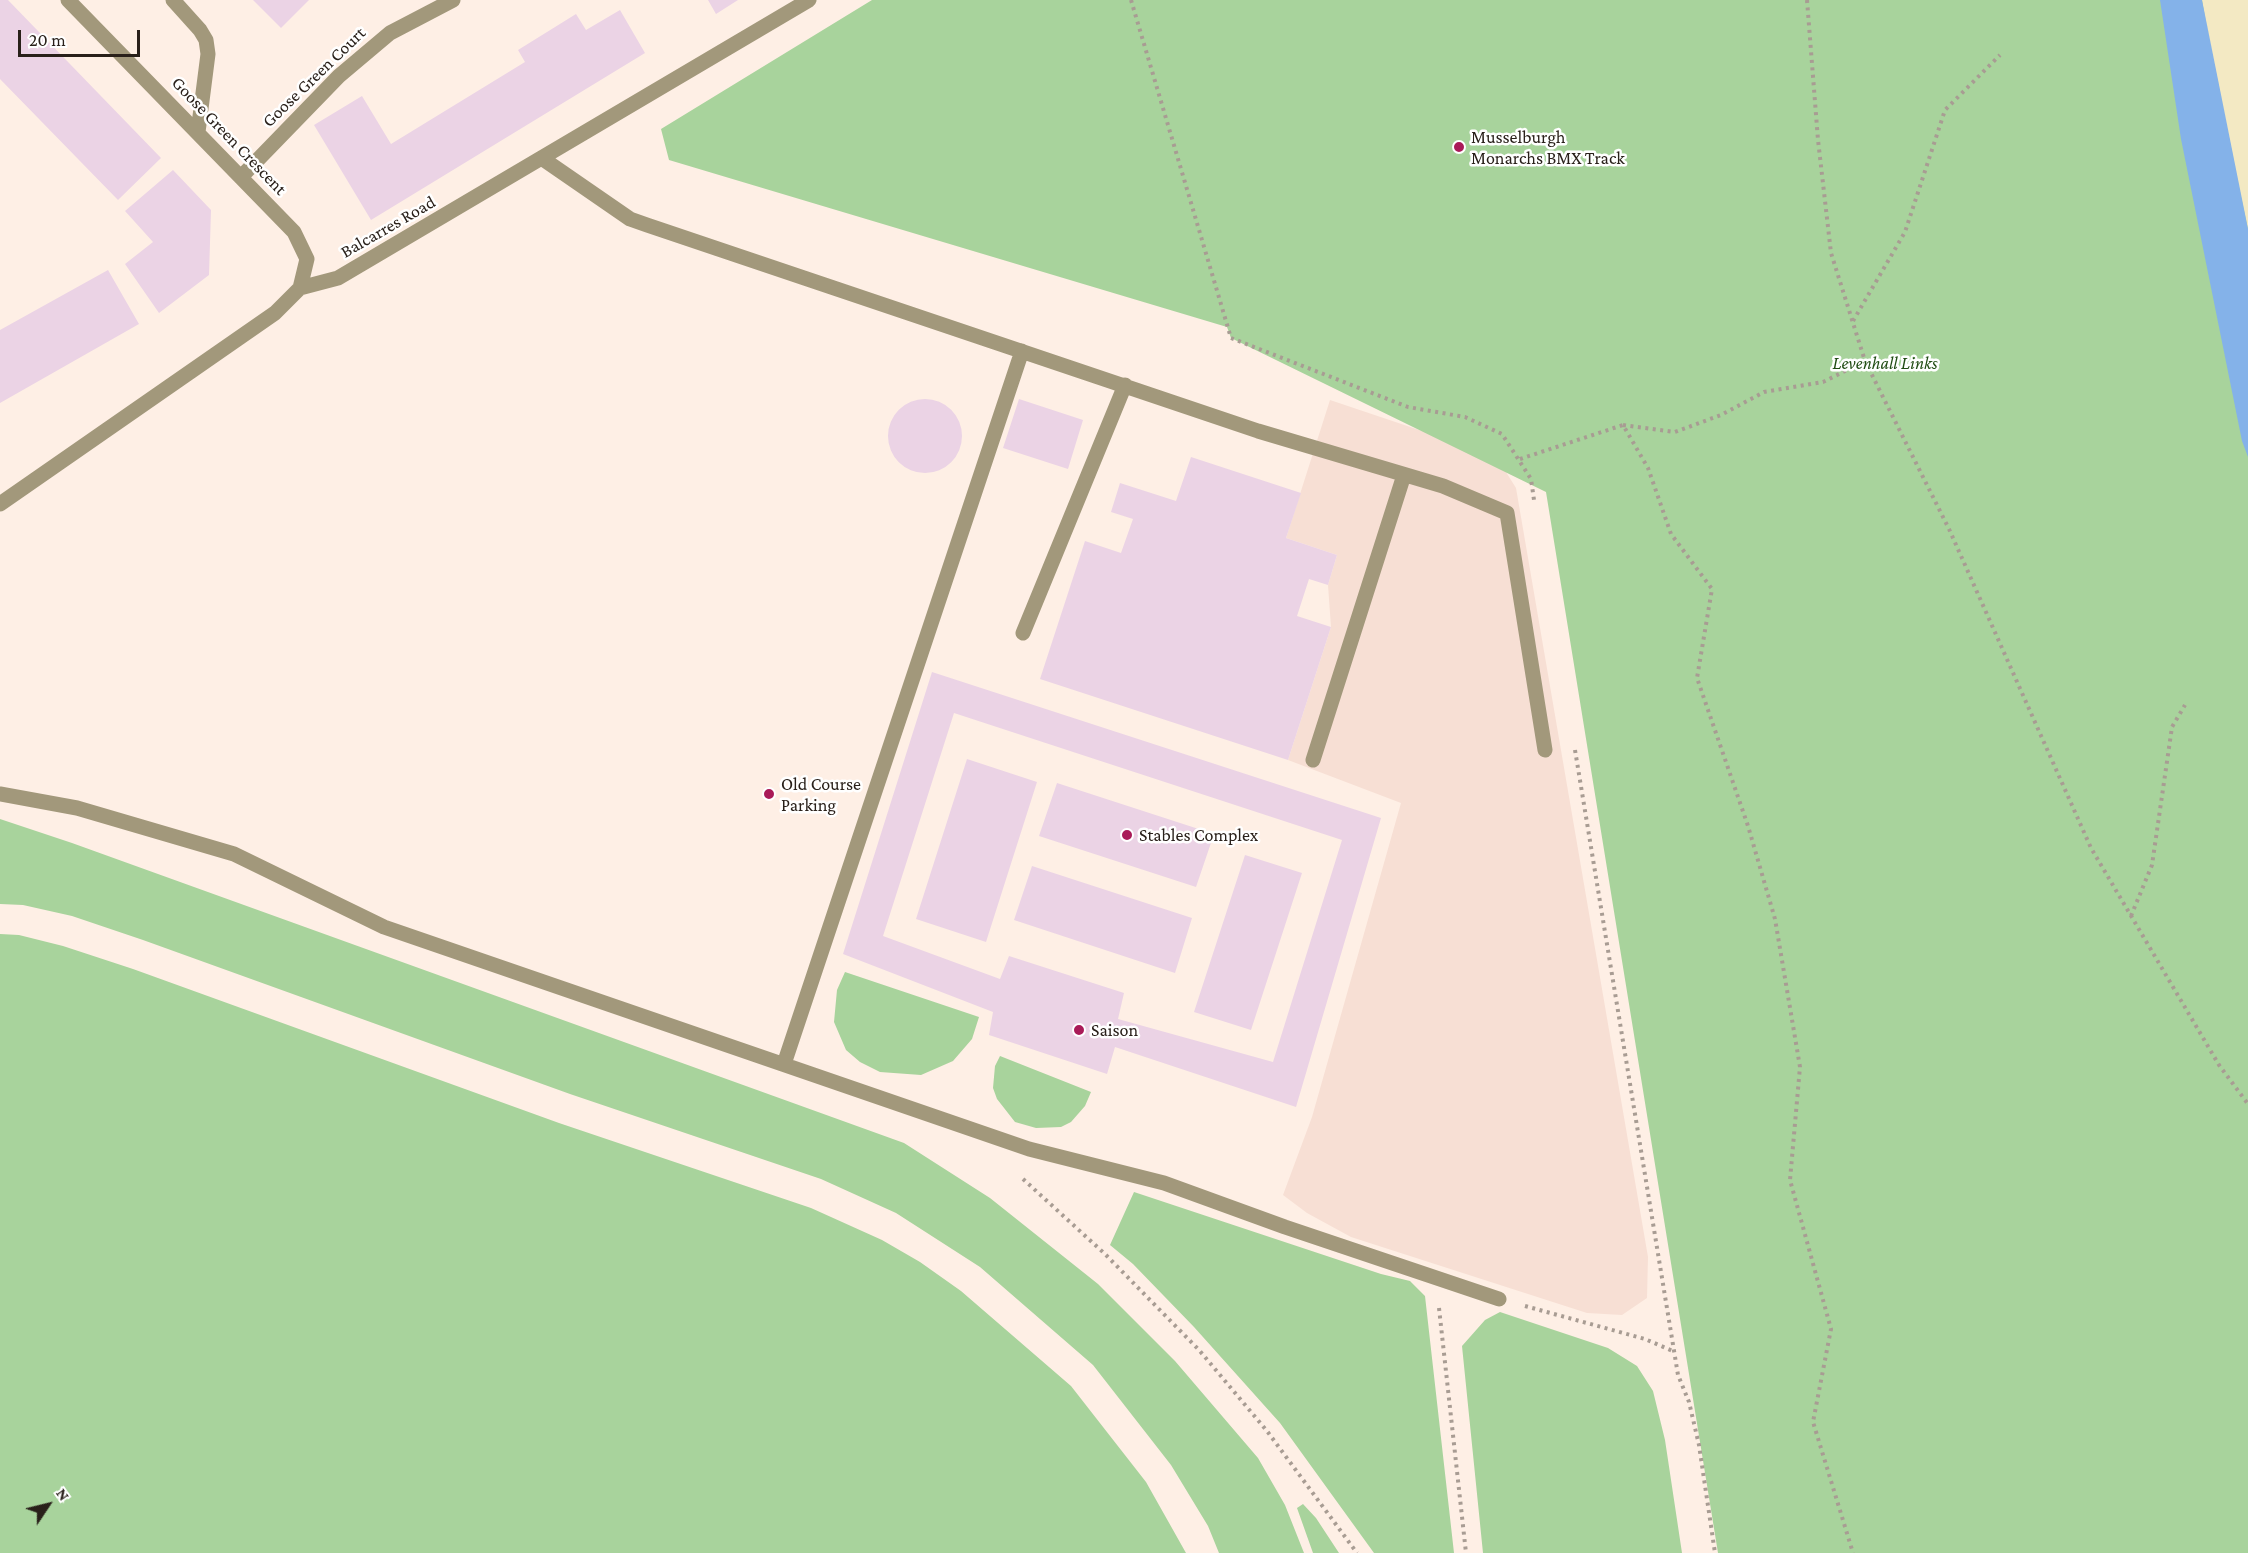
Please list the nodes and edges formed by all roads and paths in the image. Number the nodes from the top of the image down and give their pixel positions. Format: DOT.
graph roads {
  1 [pos="68,0"];
  2 [pos="173,0"];
  3 [pos="453,0"];
  4 [pos="809,0"];
  5 [pos="1131,0"];
  6 [pos="1807,0"];
  7 [pos="2000,55"];
  8 [pos="198,132"];
  9 [pos="543,159"];
  10 [pos="242,176"];
  11 [pos="300,288"];
  12 [pos="1853,321"];
  13 [pos="1022,351"];
  14 [pos="1865,361"];
  15 [pos="1125,385"];
  16 [pos="1623,425"];
  17 [pos="1520,459"];
  18 [pos="1404,475"];
  19 [pos="1535,502"];
  20 [pos="0,504"];
  21 [pos="1023,633"];
  22 [pos="2185,705"];
  23 [pos="1574,744"];
  24 [pos="1545,750"];
  25 [pos="1313,760"];
  26 [pos="0,794"];
  27 [pos="2131,917"];
  28 [pos="784,1064"];
  29 [pos="2248,1104"];
  30 [pos="1017,1174"];
  31 [pos="1436,1277"];
  32 [pos="1499,1299"];
  33 [pos="1676,1352"];
  34 [pos="1357,1553"];
  35 [pos="1466,1553"];
  36 [pos="1715,1553"];
  37 [pos="1853,1553"];
  1 -- 8 [label="street, Goose Green Crescent"];
  2 -- 8 [label="street"];
  3 -- 10 [label="street, Goose Green Court"];
  4 -- 9 [label="street, Balcarres Road"];
  5 -- 17 [label="path"];
  6 -- 12 [label="path"];
  7 -- 12 [label="path"];
  8 -- 10 [label="street, Goose Green Crescent"];
  9 -- 11 [label="street, Balcarres Road"];
  9 -- 13 [label="street"];
  10 -- 11 [label="street, Goose Green Crescent"];
  11 -- 20 [label="street"];
  12 -- 14 [label="path"];
  13 -- 15 [label="street"];
  13 -- 28 [label="street"];
  14 -- 16 [label="path"];
  14 -- 27 [label="path"];
  15 -- 18 [label="street"];
  15 -- 21 [label="street"];
  16 -- 17 [label="path"];
  16 -- 37 [label="path"];
  17 -- 19 [label="path"];
  18 -- 24 [label="street"];
  18 -- 25 [label="street"];
  22 -- 27 [label="path"];
  23 -- 33 [label="path"];
  26 -- 28 [label="street"];
  27 -- 29 [label="path"];
  28 -- 31 [label="street"];
  30 -- 34 [label="path"];
  31 -- 32 [label="street"];
  31 -- 35 [label="path"];
  32 -- 33 [label="path"];
  33 -- 36 [label="path"];
}
